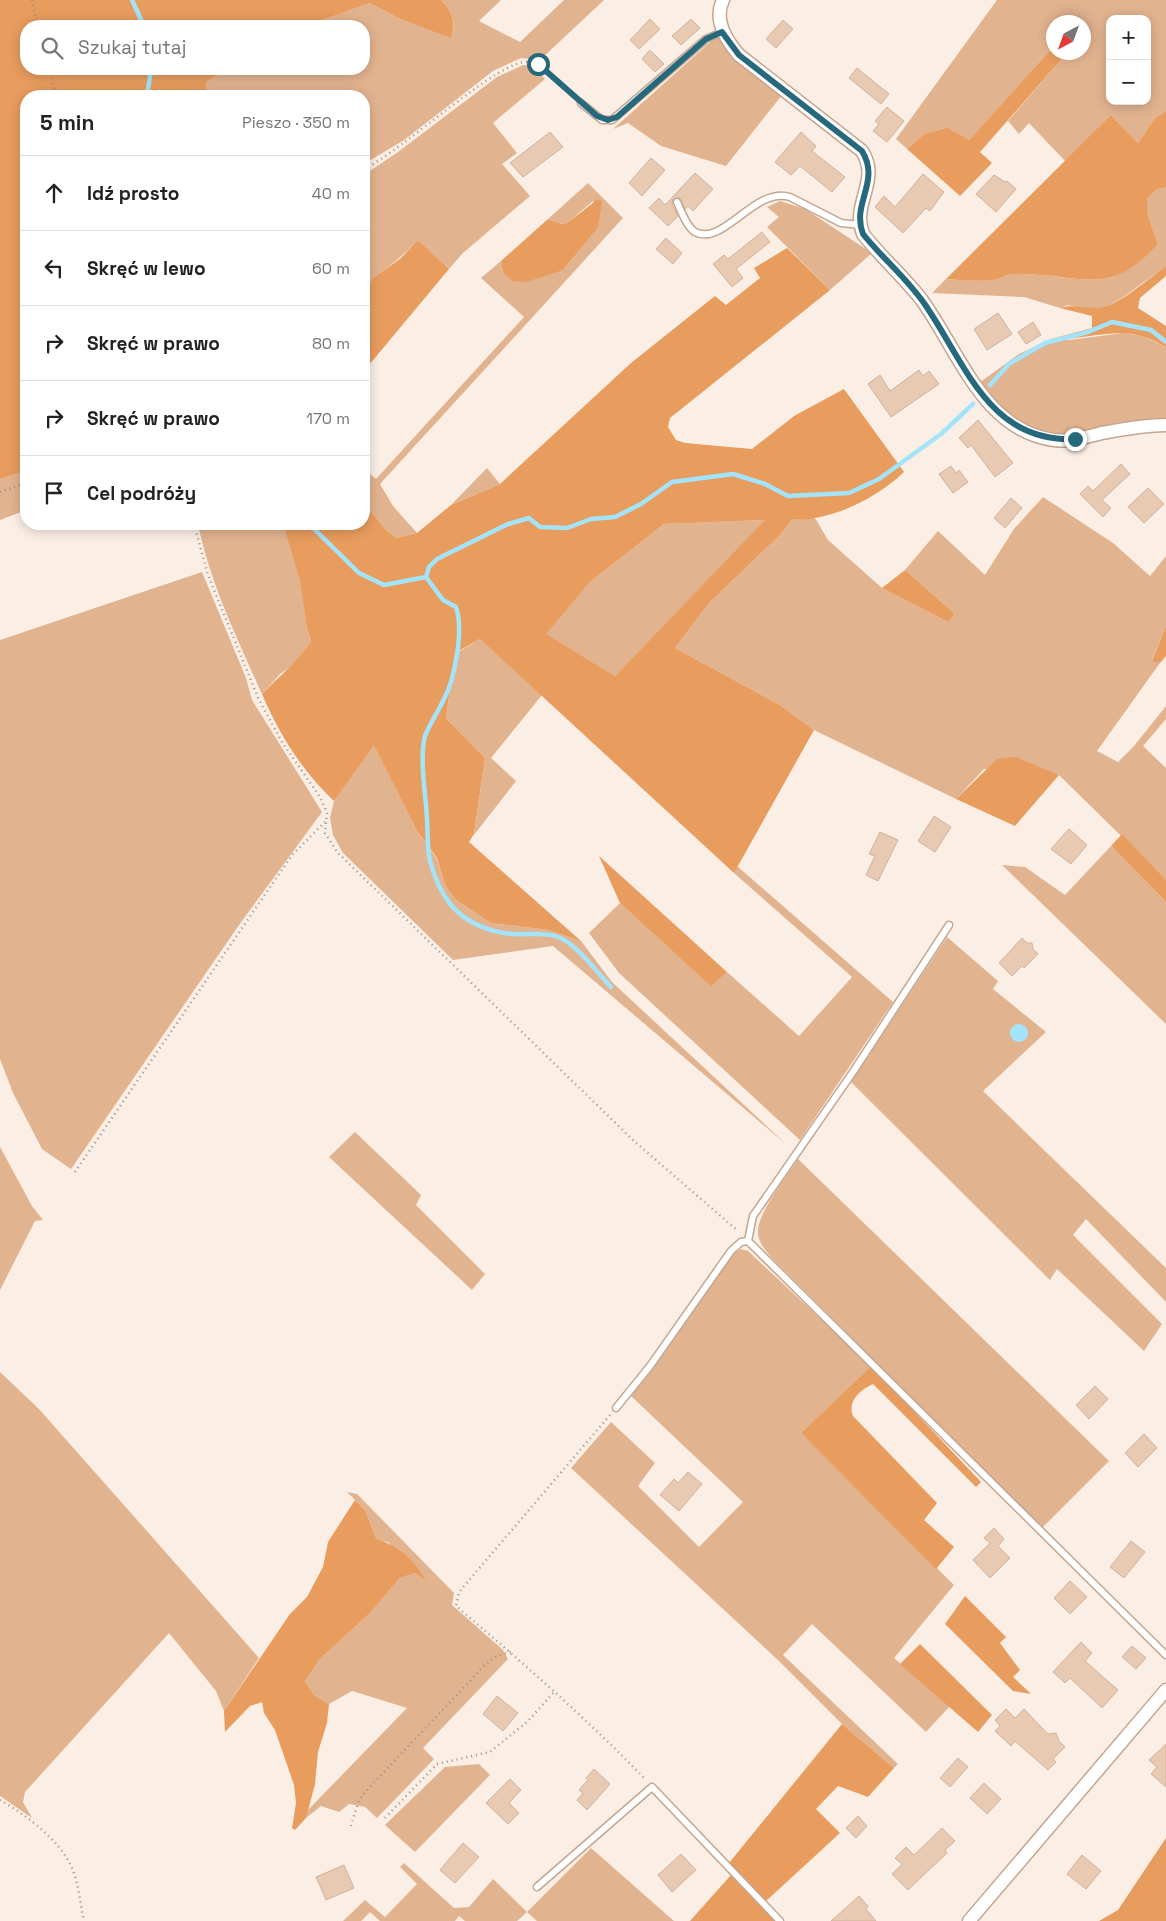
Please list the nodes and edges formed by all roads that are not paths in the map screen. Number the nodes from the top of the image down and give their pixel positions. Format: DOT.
graph roads {
  1 [pos="723,0"];
  2 [pos="722,32"];
  3 [pos="581,103"];
  4 [pos="677,202"];
  5 [pos="860,225"];
  6 [pos="1166,425"];
  7 [pos="949,925"];
  8 [pos="748,1241"];
  9 [pos="616,1408"];
  10 [pos="1166,1655"];
  11 [pos="1166,1690"];
  12 [pos="537,1886"];
  13 [pos="780,1921"];
  14 [pos="969,1921"];
  1 -- 2 [label="street"];
  2 -- 3 [label="lane"];
  2 -- 5 [label="street"];
  4 -- 5 [label="lane"];
  5 -- 6 [label="street"];
  7 -- 8 [label="lane"];
  8 -- 9 [label="lane"];
  8 -- 10 [label="lane"];
  11 -- 14 [label="street"];
  12 -- 13 [label="lane"];
}
